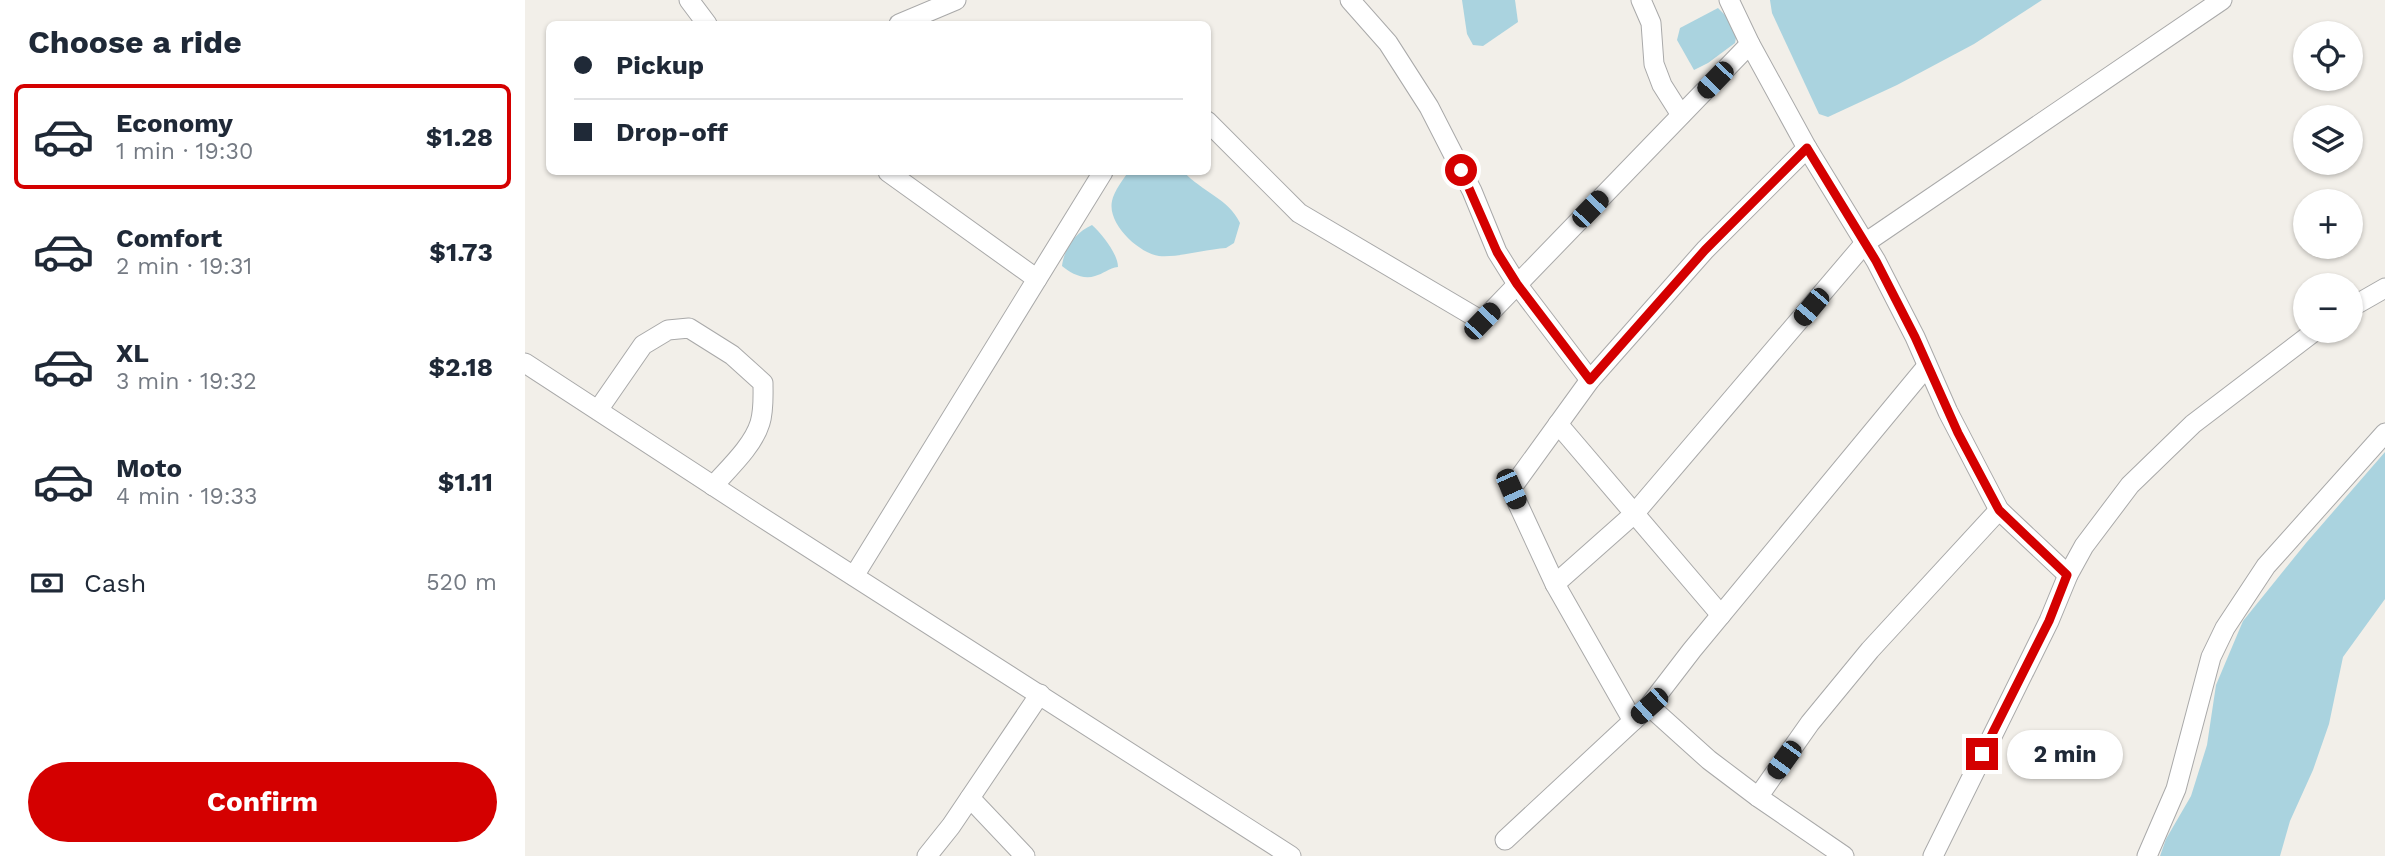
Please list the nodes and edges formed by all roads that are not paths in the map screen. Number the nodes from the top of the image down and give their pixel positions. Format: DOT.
graph roads {
  1 [pos="689,0"];
  2 [pos="955,0"];
  3 [pos="1350,0"];
  4 [pos="1641,0"];
  5 [pos="1730,0"];
  6 [pos="2222,0"];
  7 [pos="705,21"];
  8 [pos="906,21"];
  9 [pos="1749,44"];
  10 [pos="1681,115"];
  11 [pos="1211,125"];
  12 [pos="1807,148"];
  13 [pos="892,175"];
  14 [pos="1101,175"];
  15 [pos="1865,243"];
  16 [pos="1037,279"];
  17 [pos="1517,284"];
  18 [pos="2385,288"];
  19 [pos="2363,301"];
  20 [pos="2299,343"];
  21 [pos="525,363"];
  22 [pos="1927,366"];
  23 [pos="1590,380"];
  24 [pos="598,410"];
  25 [pos="1558,424"];
  26 [pos="2385,433"];
  27 [pos="713,486"];
  28 [pos="1999,510"];
  29 [pos="1634,514"];
  30 [pos="2067,575"];
  31 [pos="854,576"];
  32 [pos="1555,584"];
  33 [pos="1721,615"];
  34 [pos="1040,694"];
  35 [pos="1649,706"];
  36 [pos="1633,721"];
  37 [pos="1758,797"];
  38 [pos="970,798"];
  39 [pos="1505,840"];
  40 [pos="927,856"];
  41 [pos="1025,856"];
  42 [pos="1291,856"];
  43 [pos="1844,856"];
  44 [pos="1933,856"];
  45 [pos="2147,856"];
  1 -- 7 [label="street"];
  2 -- 8 [label="street"];
  3 -- 17 [label="street"];
  4 -- 10 [label="street"];
  5 -- 9 [label="street"];
  6 -- 15 [label="street"];
  9 -- 10 [label="street"];
  9 -- 12 [label="street"];
  10 -- 17 [label="street"];
  11 -- 17 [label="street"];
  12 -- 15 [label="street"];
  12 -- 23 [label="street"];
  13 -- 16 [label="street"];
  14 -- 16 [label="street"];
  15 -- 22 [label="street"];
  15 -- 29 [label="street"];
  16 -- 31 [label="street"];
  17 -- 23 [label="street"];
  18 -- 19 [label="street"];
  20 -- 30 [label="street"];
  21 -- 24 [label="street"];
  22 -- 28 [label="street"];
  22 -- 33 [label="street"];
  23 -- 25 [label="street"];
  24 -- 27 [label="street"];
  24 -- 27 [label="street"];
  25 -- 29 [label="street"];
  25 -- 32 [label="street"];
  26 -- 45 [label="street"];
  27 -- 31 [label="street"];
  28 -- 30 [label="street"];
  28 -- 37 [label="street"];
  29 -- 32 [label="street"];
  29 -- 33 [label="street"];
  30 -- 44 [label="street"];
  31 -- 34 [label="street"];
  32 -- 36 [label="street"];
  33 -- 35 [label="street"];
  34 -- 38 [label="street"];
  34 -- 42 [label="street"];
  35 -- 36 [label="street"];
  35 -- 37 [label="street"];
  36 -- 39 [label="street"];
  37 -- 43 [label="street"];
  38 -- 40 [label="street"];
  38 -- 41 [label="street"];
}
